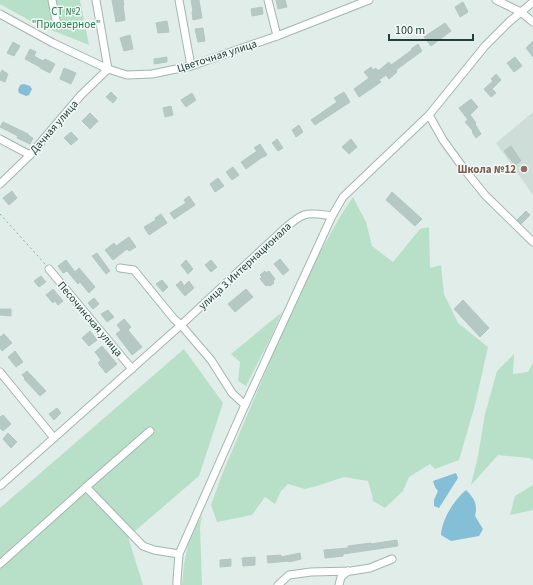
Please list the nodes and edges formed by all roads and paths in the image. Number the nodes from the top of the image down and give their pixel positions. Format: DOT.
graph roads {
  1 [pos="52,0"];
  2 [pos="96,0"];
  3 [pos="179,0"];
  4 [pos="268,0"];
  5 [pos="370,0"];
  6 [pos="496,0"];
  7 [pos="533,2"];
  8 [pos="522,12"];
  9 [pos="0,14"];
  10 [pos="533,22"];
  11 [pos="57,25"];
  12 [pos="277,36"];
  13 [pos="191,66"];
  14 [pos="108,69"];
  15 [pos="429,115"];
  16 [pos="0,139"];
  17 [pos="30,155"];
  18 [pos="0,184"];
  19 [pos="0,214"];
  20 [pos="332,216"];
  21 [pos="533,242"];
  22 [pos="120,268"];
  23 [pos="49,269"];
  24 [pos="181,325"];
  25 [pos="132,369"];
  26 [pos="0,372"];
  27 [pos="245,405"];
  28 [pos="150,430"];
  29 [pos="54,438"];
  30 [pos="0,486"];
  31 [pos="86,487"];
  32 [pos="179,554"];
  33 [pos="392,559"];
  34 [pos="0,564"];
  35 [pos="348,571"];
  36 [pos="177,585"];
  37 [pos="278,585"];
  38 [pos="339,585"];
  1 -- 11 [label="street"];
  2 -- 14 [label="street"];
  3 -- 13 [label="street"];
  4 -- 12 [label="street"];
  5 -- 12 [label="street, Цветочная улица"];
  6 -- 8 [label="street"];
  7 -- 8 [label="street"];
  8 -- 10 [label="street"];
  8 -- 15 [label="street"];
  9 -- 14 [label="street, Цветочная улица"];
  12 -- 13 [label="street, Цветочная улица"];
  13 -- 14 [label="street, Цветочная улица"];
  14 -- 17 [label="street, Дачная улица"];
  15 -- 20 [label="street"];
  15 -- 21 [label="street"];
  16 -- 17 [label="street"];
  17 -- 18 [label="street, Дачная улица"];
  19 -- 23 [label="path"];
  20 -- 24 [label="street, улица 3 Интернационала"];
  20 -- 27 [label="street"];
  22 -- 24 [label="street"];
  23 -- 25 [label="street, Песочинская улица"];
  24 -- 25 [label="street, улица 3 Интернационала"];
  24 -- 27 [label="street"];
  25 -- 29 [label="street, улица 3 Интернационала"];
  26 -- 29 [label="street"];
  27 -- 32 [label="street"];
  28 -- 31 [label="street"];
  29 -- 30 [label="street, улица 3 Интернационала"];
  31 -- 32 [label="street"];
  31 -- 34 [label="street"];
  32 -- 36 [label="street"];
  33 -- 35 [label="street"];
  35 -- 37 [label="street"];
  35 -- 38 [label="street"];
}
